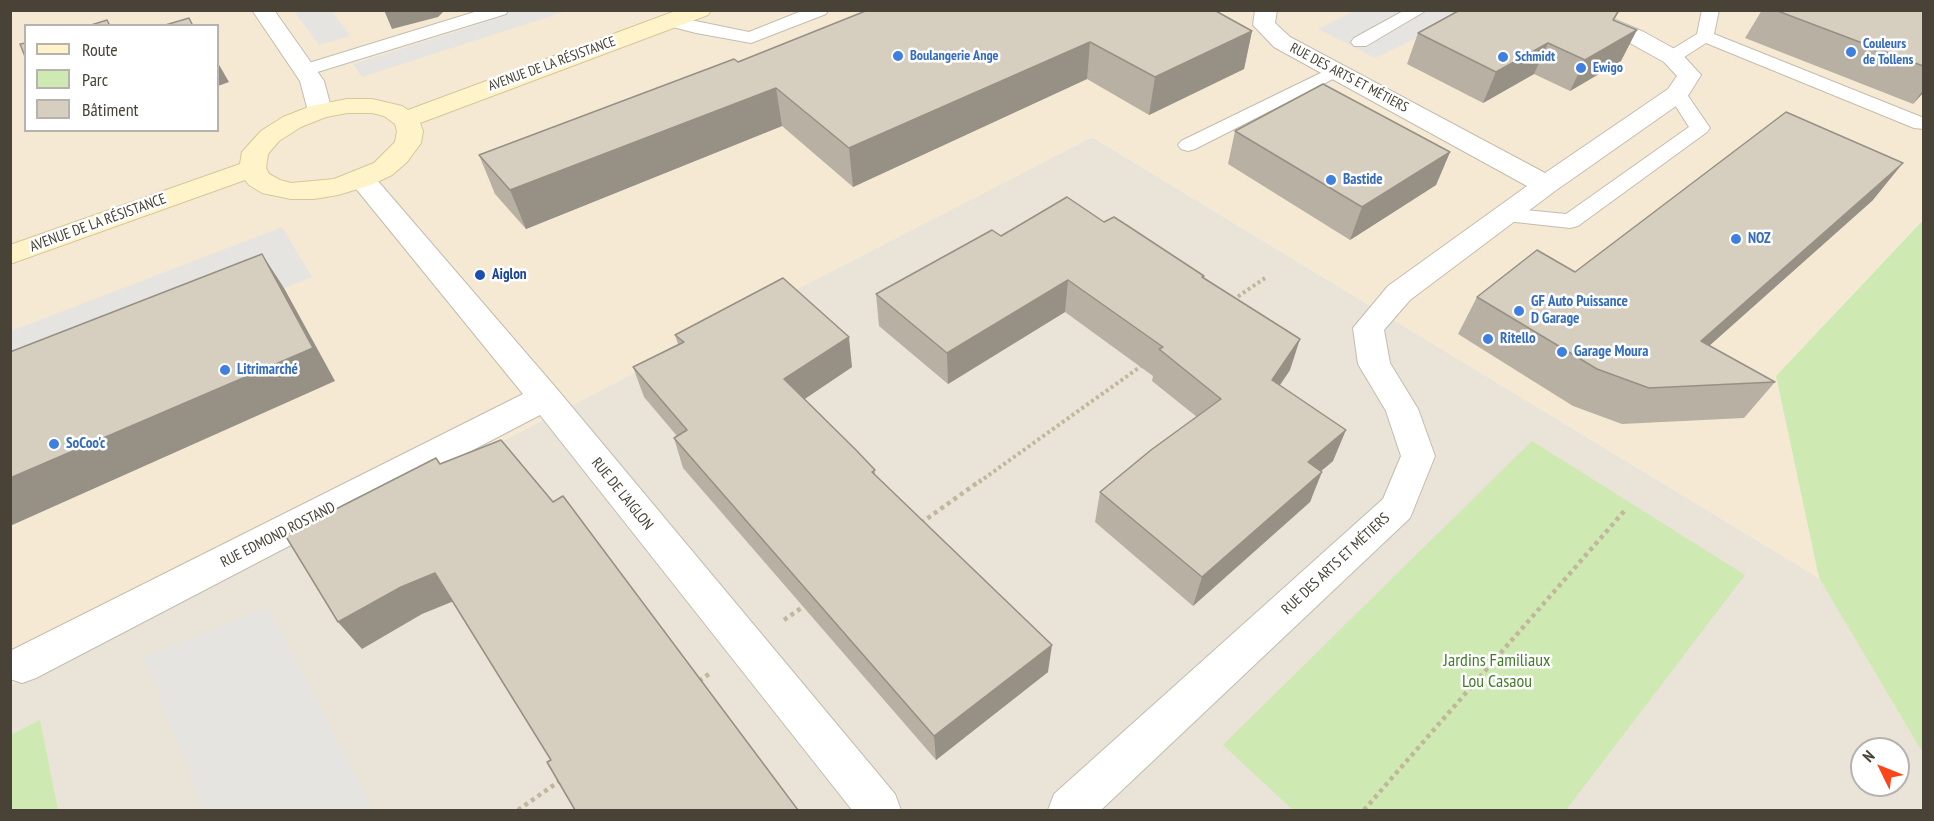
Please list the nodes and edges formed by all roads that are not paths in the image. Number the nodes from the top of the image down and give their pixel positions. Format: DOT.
graph roads {
  1 [pos="263,10"];
  2 [pos="500,10"];
  3 [pos="700,10"];
  4 [pos="820,10"];
  5 [pos="1266,10"];
  6 [pos="1419,10"];
  7 [pos="1572,10"];
  8 [pos="1711,10"];
  9 [pos="671,21"];
  10 [pos="1705,36"];
  11 [pos="1360,42"];
  12 [pos="1672,57"];
  13 [pos="305,70"];
  14 [pos="1335,71"];
  15 [pos="1303,87"];
  16 [pos="1677,94"];
  17 [pos="1323,99"];
  18 [pos="320,111"];
  19 [pos="406,120"];
  20 [pos="1921,124"];
  21 [pos="1188,145"];
  22 [pos="253,168"];
  23 [pos="362,179"];
  24 [pos="1546,185"];
  25 [pos="1505,215"];
  26 [pos="10,255"];
  27 [pos="545,398"];
  28 [pos="16,668"];
  29 [pos="879,810"];
  30 [pos="1071,810"];
  1 -- 13 [label="street"];
  2 -- 13 [label="lane"];
  3 -- 9 [label="main road, AVENUE DE LA RÉSISTANCE"];
  4 -- 9 [label="lane"];
  5 -- 14 [label="street, RUE DES ARTS ET MÉTIERS"];
  6 -- 11 [label="lane"];
  7 -- 12 [label="street"];
  8 -- 10 [label="lane"];
  9 -- 19 [label="main road, AVENUE DE LA RÉSISTANCE"];
  10 -- 12 [label="lane"];
  10 -- 20 [label="lane"];
  12 -- 16 [label="street"];
  13 -- 18 [label="street"];
  14 -- 15 [label="lane"];
  14 -- 24 [label="street, RUE DES ARTS ET MÉTIERS"];
  15 -- 17 [label="lane"];
  15 -- 21 [label="lane"];
  16 -- 24 [label="street, RUE DES ARTS ET MÉTIERS"];
  16 -- 25 [label="lane"];
  18 -- 19 [label="main road"];
  18 -- 22 [label="main road"];
  19 -- 23 [label="main road"];
  22 -- 23 [label="main road"];
  22 -- 26 [label="main road, AVENUE DE LA RÉSISTANCE"];
  23 -- 27 [label="street, RUE DE L'AIGLON"];
  24 -- 25 [label="street, RUE DES ARTS ET MÉTIERS"];
  25 -- 30 [label="street, RUE DES ARTS ET MÉTIERS"];
  27 -- 28 [label="street, RUE EDMOND ROSTAND"];
  27 -- 29 [label="street, RUE DE L'AIGLON"];
}
